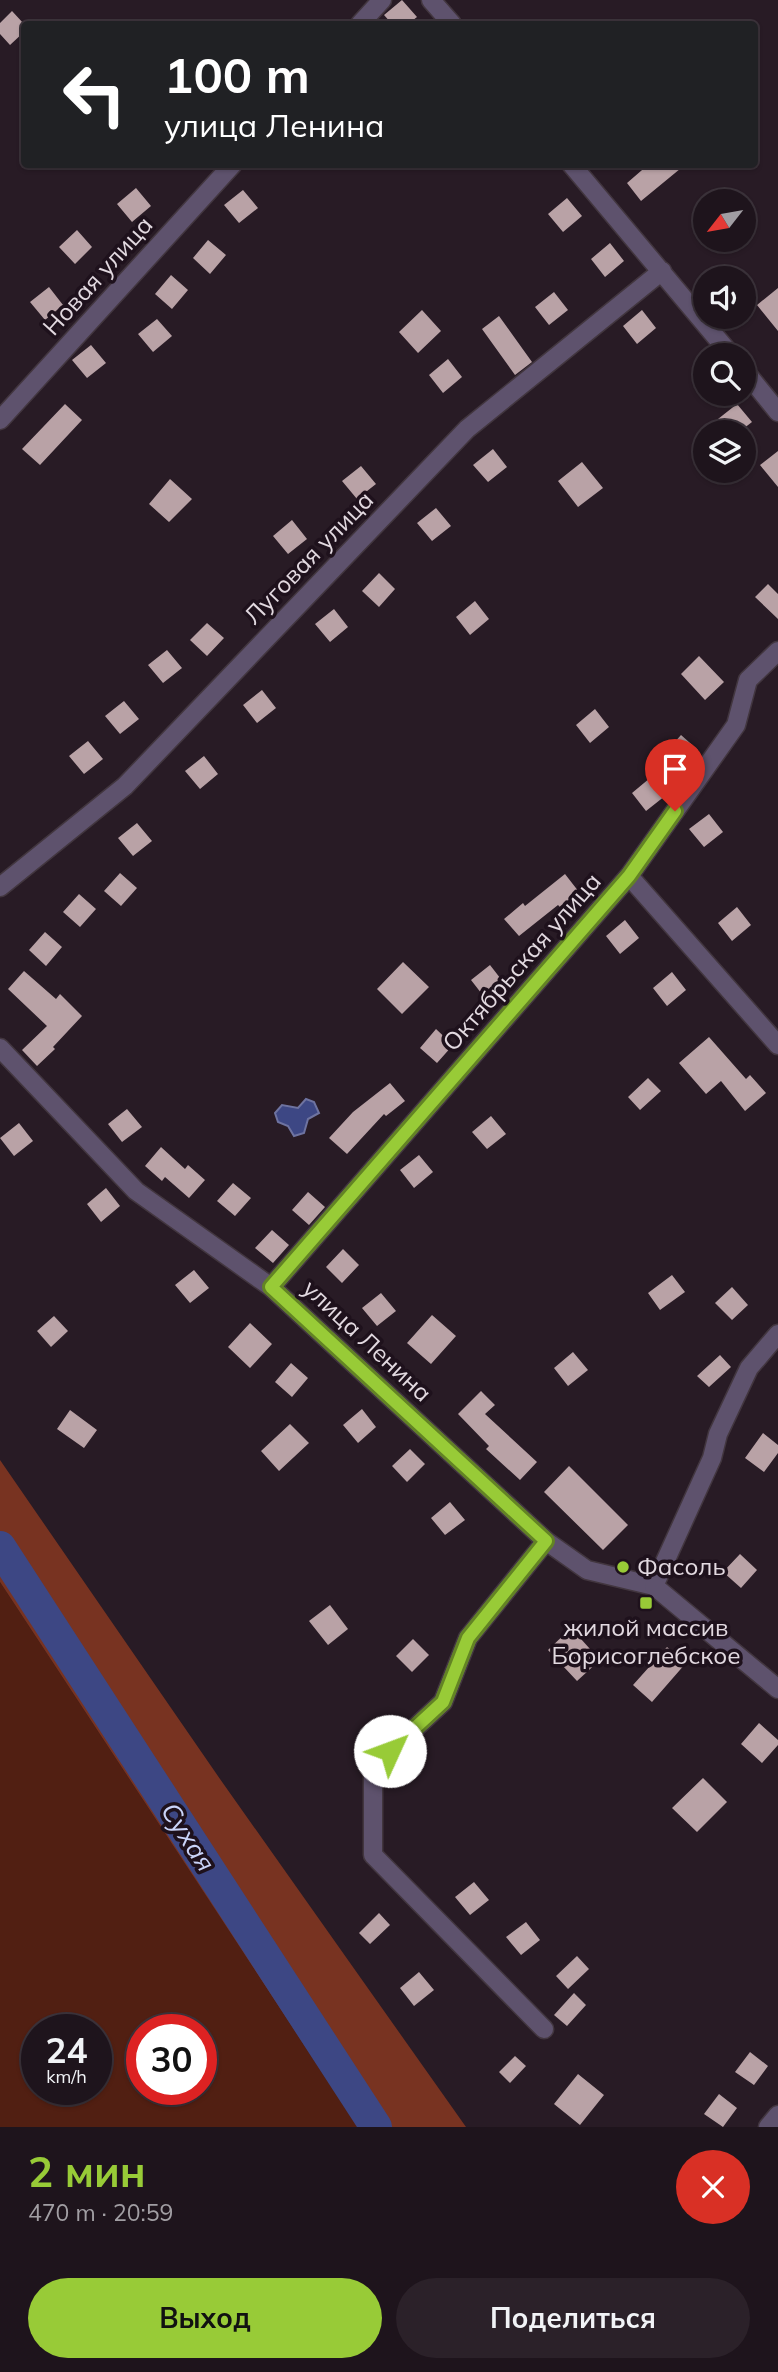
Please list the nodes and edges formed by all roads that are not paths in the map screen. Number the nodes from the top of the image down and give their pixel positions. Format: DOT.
graph roads {
  1 [pos="382,0"];
  2 [pos="431,0"];
  3 [pos="363,21"];
  4 [pos="449,21"];
  5 [pos="229,168"];
  6 [pos="574,168"];
  7 [pos="662,271"];
  8 [pos="721,343"];
  9 [pos="756,385"];
  10 [pos="778,412"];
  11 [pos="0,420"];
  12 [pos="778,651"];
  13 [pos="629,876"];
  14 [pos="0,887"];
  15 [pos="778,1045"];
  16 [pos="0,1048"];
  17 [pos="271,1287"];
  18 [pos="778,1334"];
  19 [pos="546,1541"];
  20 [pos="654,1586"];
  21 [pos="778,1689"];
  22 [pos="544,2029"];
  23 [pos="778,2115"];
  24 [pos="768,2127"];
  1 -- 3 [label="street"];
  2 -- 4 [label="street"];
  5 -- 11 [label="street, Новая улица"];
  6 -- 7 [label="street"];
  7 -- 8 [label="street"];
  7 -- 14 [label="street, Луговая улица"];
  9 -- 10 [label="street"];
  12 -- 13 [label="street, Октябрьская улица"];
  13 -- 15 [label="street"];
  13 -- 17 [label="street, Октябрьская улица"];
  16 -- 17 [label="street, улица Ленина"];
  17 -- 19 [label="street, улица Ленина"];
  18 -- 20 [label="street"];
  19 -- 20 [label="street, улица Ленина"];
  19 -- 22 [label="street"];
  20 -- 21 [label="street"];
  23 -- 24 [label="street"];
}
